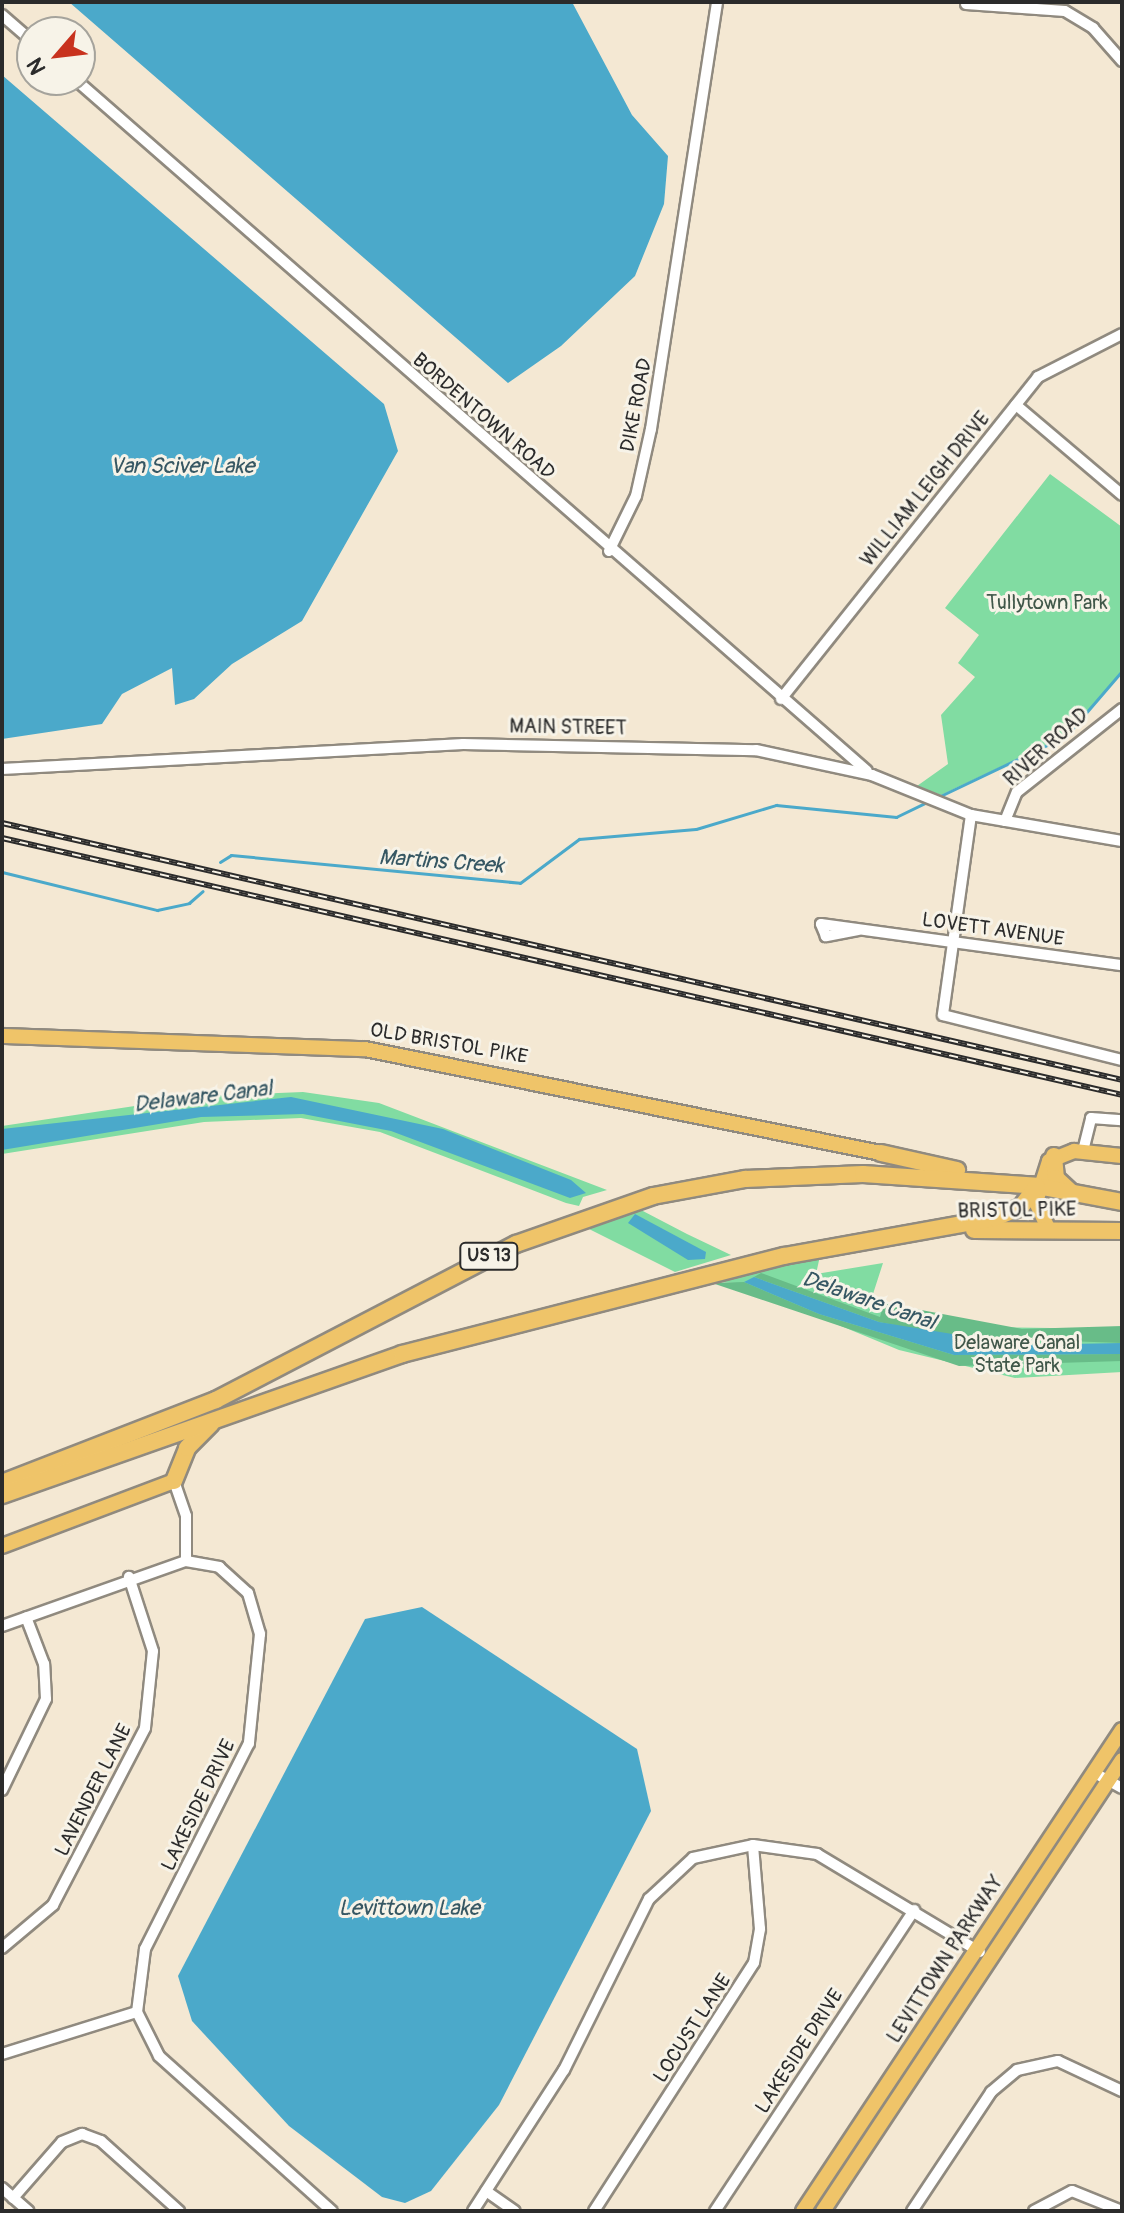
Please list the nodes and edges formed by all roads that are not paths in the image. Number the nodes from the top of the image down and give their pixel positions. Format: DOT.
graph roads {
  1 [pos="717,2"];
  2 [pos="966,4"];
  3 [pos="1029,5"];
  4 [pos="1122,61"];
  5 [pos="94,96"];
  6 [pos="1122,334"];
  7 [pos="1016,405"];
  8 [pos="1122,495"];
  9 [pos="609,551"];
  10 [pos="781,699"];
  11 [pos="1122,709"];
  12 [pos="2,769"];
  13 [pos="872,775"];
  14 [pos="971,815"];
  15 [pos="1005,821"];
  16 [pos="1122,841"];
  17 [pos="858,930"];
  18 [pos="951,942"];
  19 [pos="1122,965"];
  20 [pos="2,1036"];
  21 [pos="1122,1060"];
  22 [pos="1122,1120"];
  23 [pos="1083,1151"];
  24 [pos="881,1153"];
  25 [pos="1054,1156"];
  26 [pos="1122,1156"];
  27 [pos="1013,1184"];
  28 [pos="1037,1186"];
  29 [pos="1073,1193"];
  30 [pos="1122,1202"];
  31 [pos="1048,1228"];
  32 [pos="1122,1231"];
  33 [pos="913,1235"];
  34 [pos="227,1413"];
  35 [pos="174,1481"];
  36 [pos="2,1483"];
  37 [pos="2,1495"];
  38 [pos="2,1546"];
  39 [pos="186,1561"];
  40 [pos="129,1577"];
  41 [pos="26,1617"];
  42 [pos="2,1626"];
  43 [pos="1122,1730"];
  44 [pos="1122,1760"];
  45 [pos="1093,1772"];
  46 [pos="1107,1781"];
  47 [pos="1122,1788"];
  48 [pos="2,1790"];
  49 [pos="753,1845"];
  50 [pos="914,1910"];
  51 [pos="2,1948"];
  52 [pos="975,1949"];
  53 [pos="990,1958"];
  54 [pos="137,2012"];
  55 [pos="2,2054"];
  56 [pos="1122,2091"];
  57 [pos="2,2188"];
  58 [pos="486,2191"];
  59 [pos="13,2198"];
  60 [pos="28,2211"];
  61 [pos="179,2211"];
  62 [pos="332,2211"];
  63 [pos="473,2211"];
  64 [pos="515,2211"];
  65 [pos="594,2211"];
  66 [pos="715,2211"];
  67 [pos="805,2211"];
  68 [pos="823,2211"];
  69 [pos="912,2211"];
  70 [pos="1034,2211"];
  71 [pos="1122,2211"];
  1 -- 9 [label="street, DIKE ROAD"];
  2 -- 3 [label="street"];
  3 -- 4 [label="street"];
  5 -- 9 [label="street, BORDENTOWN ROAD"];
  6 -- 7 [label="street, WILLIAM LEIGH DRIVE"];
  7 -- 8 [label="street"];
  7 -- 10 [label="street, WILLIAM LEIGH DRIVE"];
  9 -- 10 [label="street, BORDENTOWN ROAD"];
  10 -- 13 [label="street, BORDENTOWN ROAD"];
  11 -- 15 [label="street, RIVER ROAD"];
  12 -- 13 [label="street, MAIN STREET"];
  13 -- 14 [label="street, MAIN STREET"];
  14 -- 15 [label="street, MAIN STREET"];
  14 -- 18 [label="street"];
  15 -- 16 [label="street, MAIN STREET"];
  17 -- 18 [label="street, LOVETT AVENUE"];
  18 -- 19 [label="street, LOVETT AVENUE"];
  18 -- 21 [label="street"];
  20 -- 24 [label="main road, OLD BRISTOL PIKE"];
  22 -- 23 [label="street"];
  23 -- 25 [label="main road"];
  23 -- 26 [label="main road"];
  24 -- 27 [label="highway"];
  25 -- 28 [label="main road"];
  25 -- 29 [label="highway"];
  27 -- 28 [label="highway, US 13"];
  27 -- 36 [label="highway, US 13"];
  28 -- 29 [label="highway, BRISTOL PIKE / US 13"];
  28 -- 31 [label="main road"];
  28 -- 33 [label="highway"];
  29 -- 30 [label="highway, BRISTOL PIKE / US 13"];
  31 -- 32 [label="highway, BRISTOL PIKE"];
  31 -- 33 [label="highway, BRISTOL PIKE"];
  33 -- 34 [label="highway"];
  34 -- 35 [label="highway"];
  34 -- 37 [label="highway"];
  35 -- 38 [label="main road"];
  35 -- 39 [label="street"];
  39 -- 40 [label="street"];
  39 -- 54 [label="street, LAKESIDE DRIVE"];
  40 -- 41 [label="street"];
  40 -- 51 [label="street, LAVENDER LANE"];
  41 -- 42 [label="street"];
  41 -- 48 [label="street"];
  43 -- 45 [label="main road, LEVITTOWN PARKWAY"];
  44 -- 46 [label="main road, LEVITTOWN PARKWAY"];
  45 -- 46 [label="street"];
  45 -- 52 [label="main road, LEVITTOWN PARKWAY"];
  46 -- 47 [label="street"];
  46 -- 53 [label="main road, LEVITTOWN PARKWAY"];
  49 -- 50 [label="street"];
  49 -- 58 [label="street"];
  49 -- 65 [label="street, LOCUST LANE"];
  50 -- 52 [label="street"];
  50 -- 66 [label="street, LAKESIDE DRIVE"];
  52 -- 53 [label="street"];
  52 -- 67 [label="main road, LEVITTOWN PARKWAY"];
  53 -- 68 [label="main road, LEVITTOWN PARKWAY"];
  54 -- 55 [label="street"];
  54 -- 62 [label="street, LAKESIDE DRIVE"];
  56 -- 69 [label="street"];
  57 -- 59 [label="street"];
  58 -- 63 [label="street"];
  58 -- 64 [label="street"];
  59 -- 60 [label="street"];
  59 -- 61 [label="street"];
  70 -- 71 [label="street"];
}
